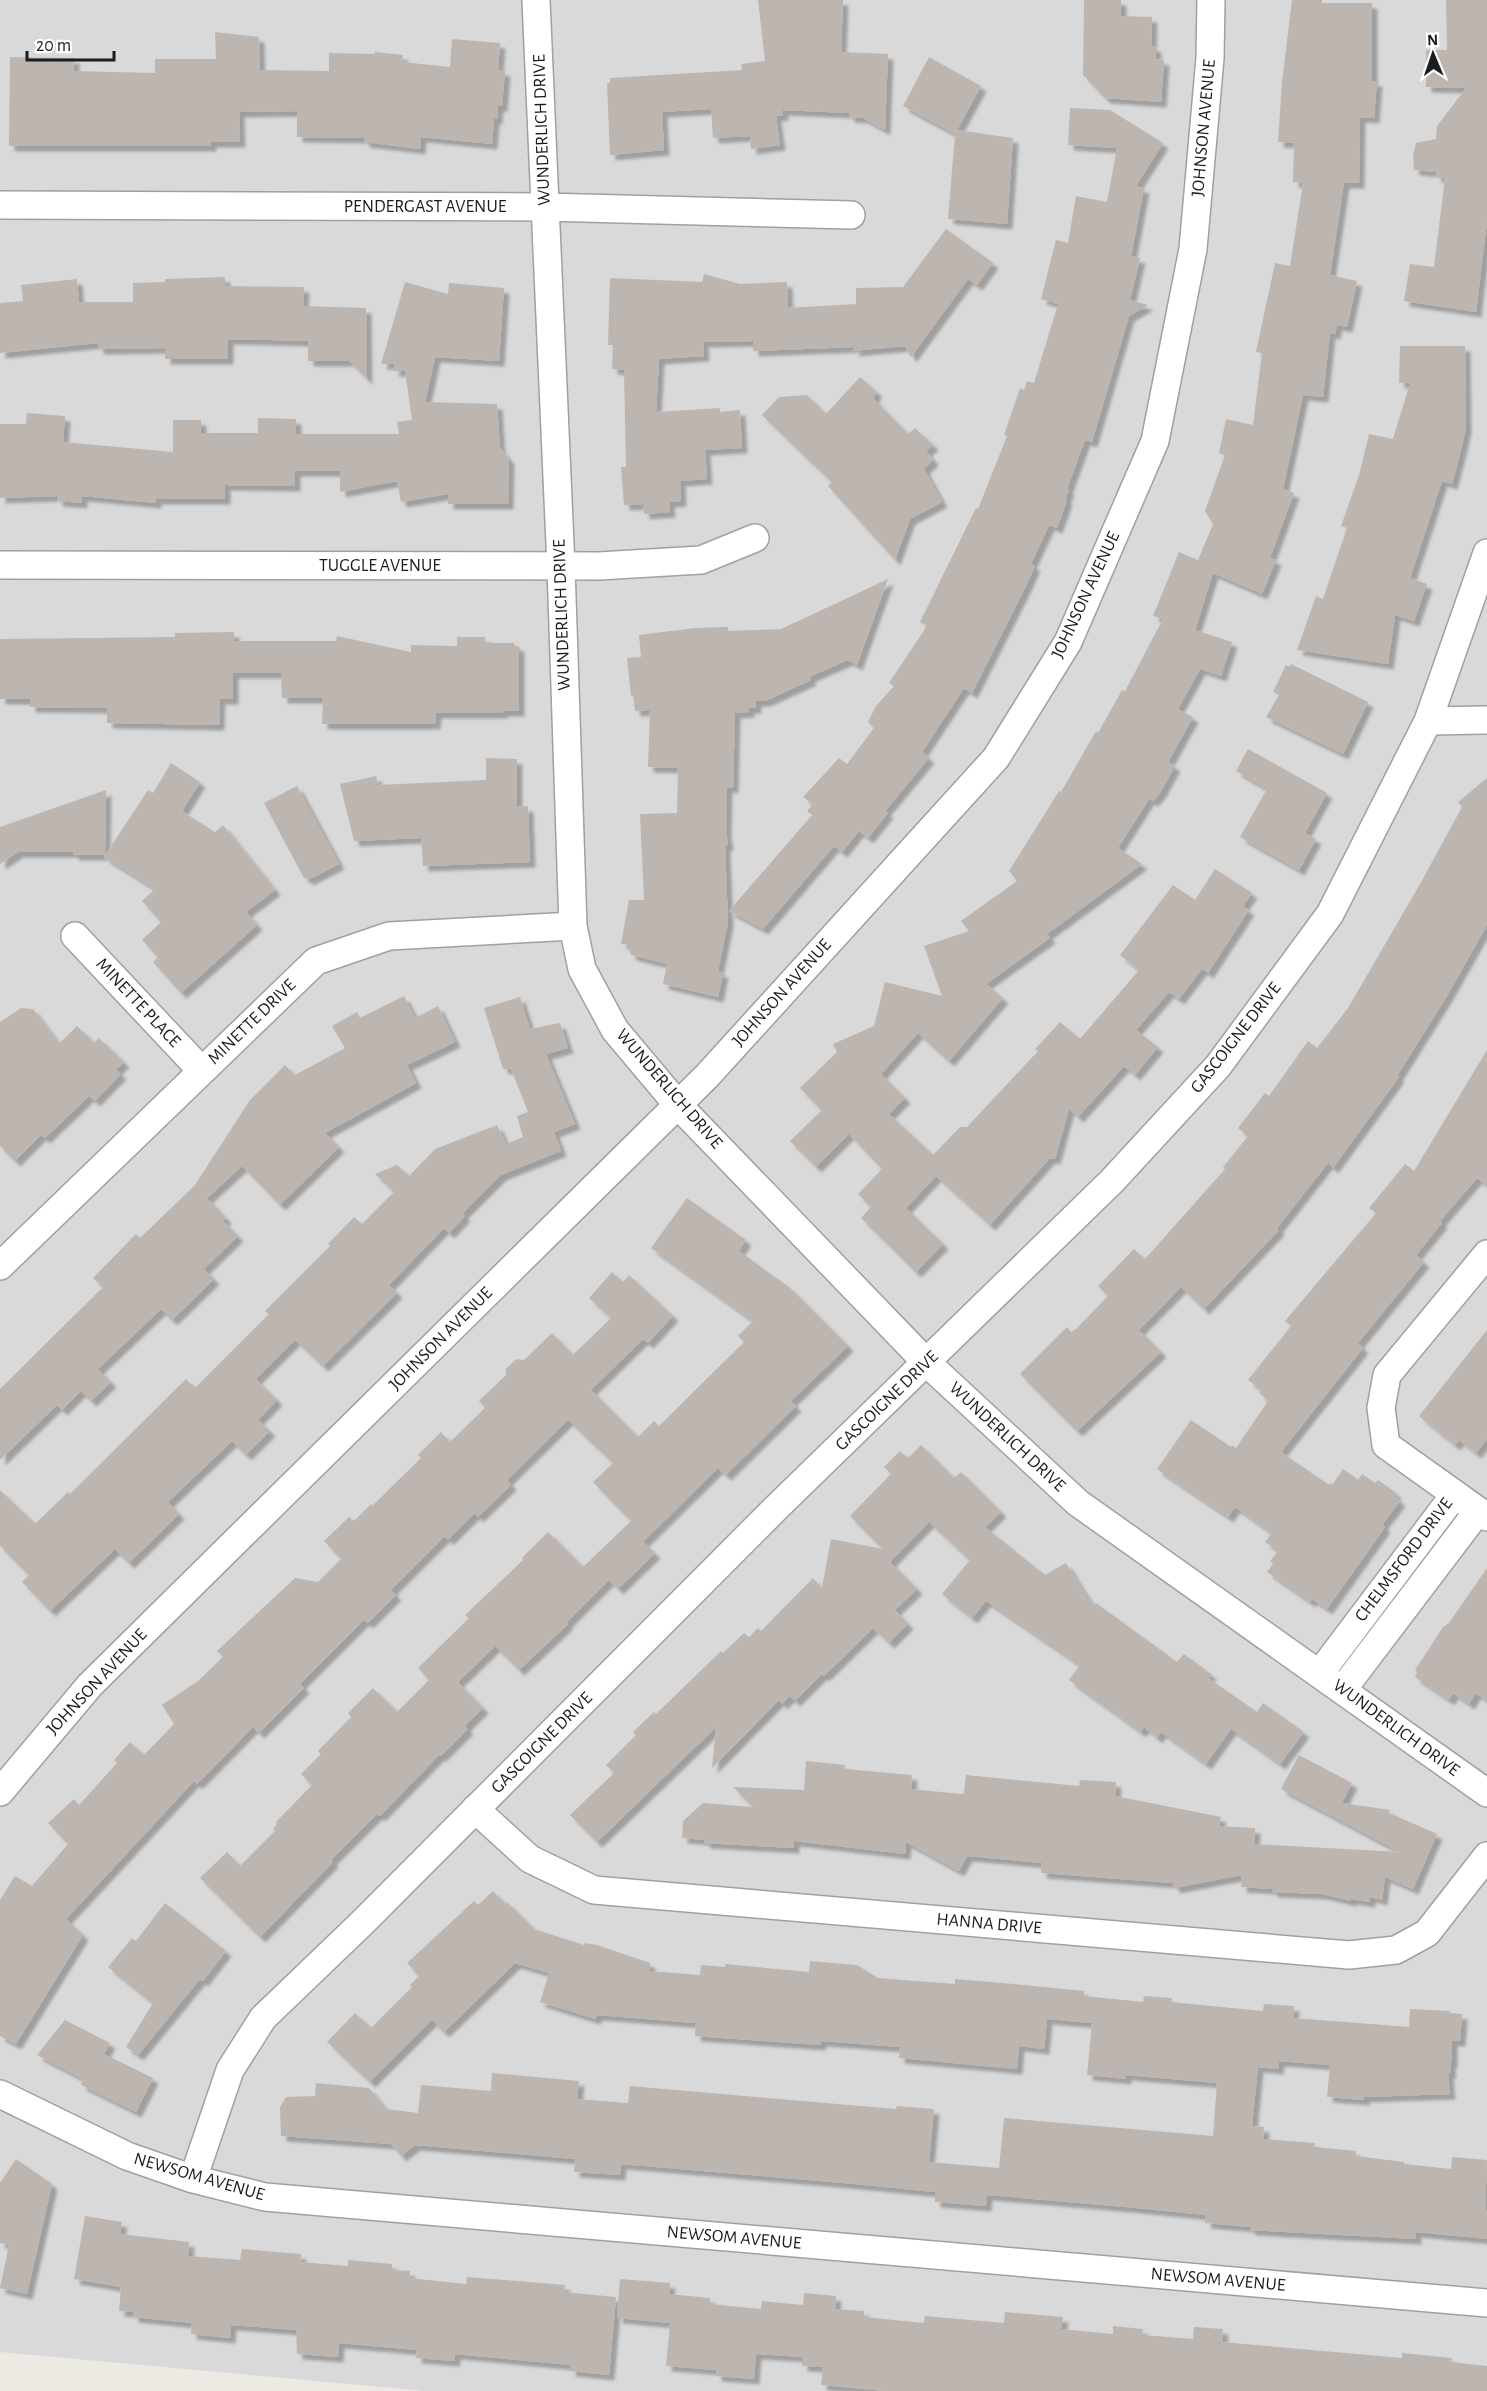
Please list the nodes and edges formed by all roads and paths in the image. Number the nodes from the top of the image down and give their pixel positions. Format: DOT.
graph roads {
  1 [pos="536,0"];
  2 [pos="1211,0"];
  3 [pos="0,205"];
  4 [pos="545,207"];
  5 [pos="850,215"];
  6 [pos="755,538"];
  7 [pos="1487,553"];
  8 [pos="0,565"];
  9 [pos="561,567"];
  10 [pos="1487,720"];
  11 [pos="1428,721"];
  12 [pos="573,926"];
  13 [pos="75,936"];
  14 [pos="201,1070"];
  15 [pos="678,1105"];
  16 [pos="1487,1254"];
  17 [pos="0,1266"];
  18 [pos="927,1363"];
  19 [pos="1455,1494"];
  20 [pos="1483,1514"];
  21 [pos="1320,1673"];
  22 [pos="1343,1689"];
  23 [pos="0,1792"];
  24 [pos="1487,1793"];
  25 [pos="475,1809"];
  26 [pos="1487,1856"];
  27 [pos="0,2094"];
  28 [pos="193,2179"];
  29 [pos="1487,2303"];
  1 -- 4 [label="street, WUNDERLICH DRIVE"];
  2 -- 15 [label="street, JOHNSON AVENUE"];
  3 -- 4 [label="street, PENDERGAST AVENUE"];
  4 -- 5 [label="street, PENDERGAST AVENUE"];
  4 -- 9 [label="street, WUNDERLICH DRIVE"];
  6 -- 9 [label="street, TUGGLE AVENUE"];
  7 -- 11 [label="street, GASCOIGNE DRIVE"];
  8 -- 9 [label="street, TUGGLE AVENUE"];
  9 -- 12 [label="street, WUNDERLICH DRIVE"];
  10 -- 11 [label="street"];
  11 -- 18 [label="street, GASCOIGNE DRIVE"];
  12 -- 14 [label="street, MINETTE DRIVE"];
  12 -- 15 [label="street, WUNDERLICH DRIVE"];
  13 -- 14 [label="street, MINETTE PLACE"];
  14 -- 17 [label="street, MINETTE DRIVE"];
  15 -- 18 [label="street, WUNDERLICH DRIVE"];
  15 -- 23 [label="street, JOHNSON AVENUE"];
  16 -- 19 [label="street, CHELMSFORD DRIVE"];
  18 -- 21 [label="street, WUNDERLICH DRIVE"];
  18 -- 25 [label="street, GASCOIGNE DRIVE"];
  19 -- 20 [label="street"];
  19 -- 21 [label="street, CHELMSFORD DRIVE"];
  20 -- 22 [label="street, CHELMSFORD DRIVE"];
  21 -- 22 [label="street, WUNDERLICH DRIVE"];
  22 -- 24 [label="street, WUNDERLICH DRIVE"];
  25 -- 26 [label="street, HANNA DRIVE"];
  25 -- 28 [label="street, GASCOIGNE DRIVE"];
  27 -- 28 [label="street, NEWSOM AVENUE"];
  28 -- 29 [label="street, NEWSOM AVENUE"];
}
